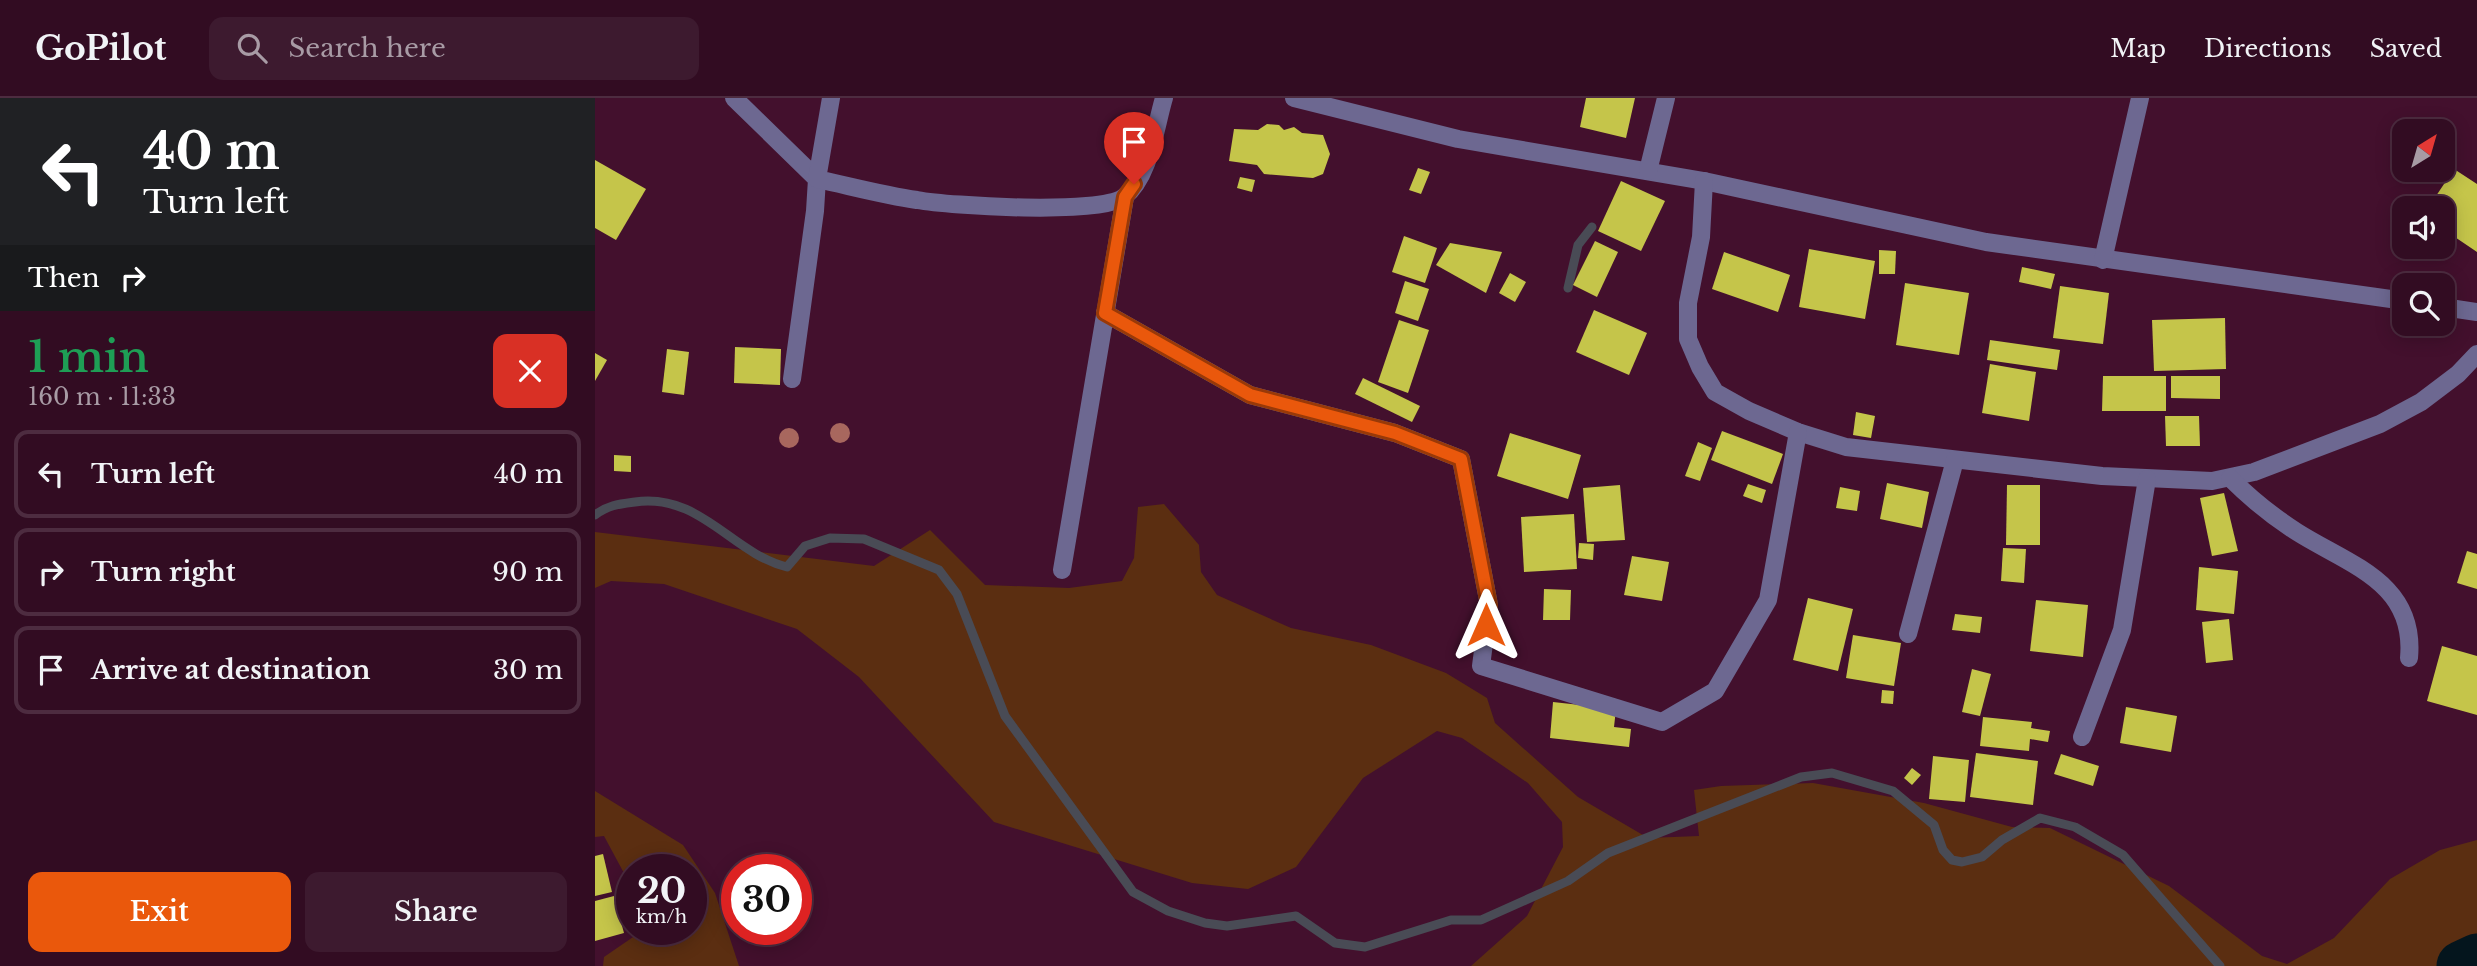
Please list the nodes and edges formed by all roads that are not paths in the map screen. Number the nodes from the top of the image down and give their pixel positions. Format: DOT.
graph roads {
  1 [pos="734,98"];
  2 [pos="831,98"];
  3 [pos="1164,98"];
  4 [pos="1293,98"];
  5 [pos="1666,98"];
  6 [pos="2140,98"];
  7 [pos="1648,171"];
  8 [pos="817,179"];
  9 [pos="1703,181"];
  10 [pos="1125,197"];
  11 [pos="2103,260"];
  12 [pos="2392,299"];
  13 [pos="2455,309"];
  14 [pos="2477,312"];
  15 [pos="1105,313"];
  16 [pos="2477,355"];
  17 [pos="792,379"];
  18 [pos="1797,432"];
  19 [pos="1955,460"];
  20 [pos="2230,478"];
  21 [pos="2147,479"];
  22 [pos="1062,569"];
  23 [pos="1908,634"];
  24 [pos="2409,658"];
  25 [pos="2082,737"];
  1 -- 8 [label="street"];
  2 -- 8 [label="street"];
  3 -- 10 [label="street"];
  4 -- 7 [label="street"];
  5 -- 7 [label="street"];
  6 -- 11 [label="street"];
  7 -- 9 [label="street"];
  8 -- 10 [label="street"];
  8 -- 17 [label="street"];
  9 -- 11 [label="street"];
  9 -- 18 [label="street"];
  10 -- 15 [label="street"];
  11 -- 12 [label="street"];
  13 -- 14 [label="street"];
  15 -- 18 [label="street"];
  15 -- 22 [label="street"];
  16 -- 20 [label="street"];
  18 -- 19 [label="street"];
  19 -- 21 [label="street"];
  19 -- 23 [label="street"];
  20 -- 21 [label="street"];
  20 -- 24 [label="street"];
  21 -- 25 [label="street"];
}
